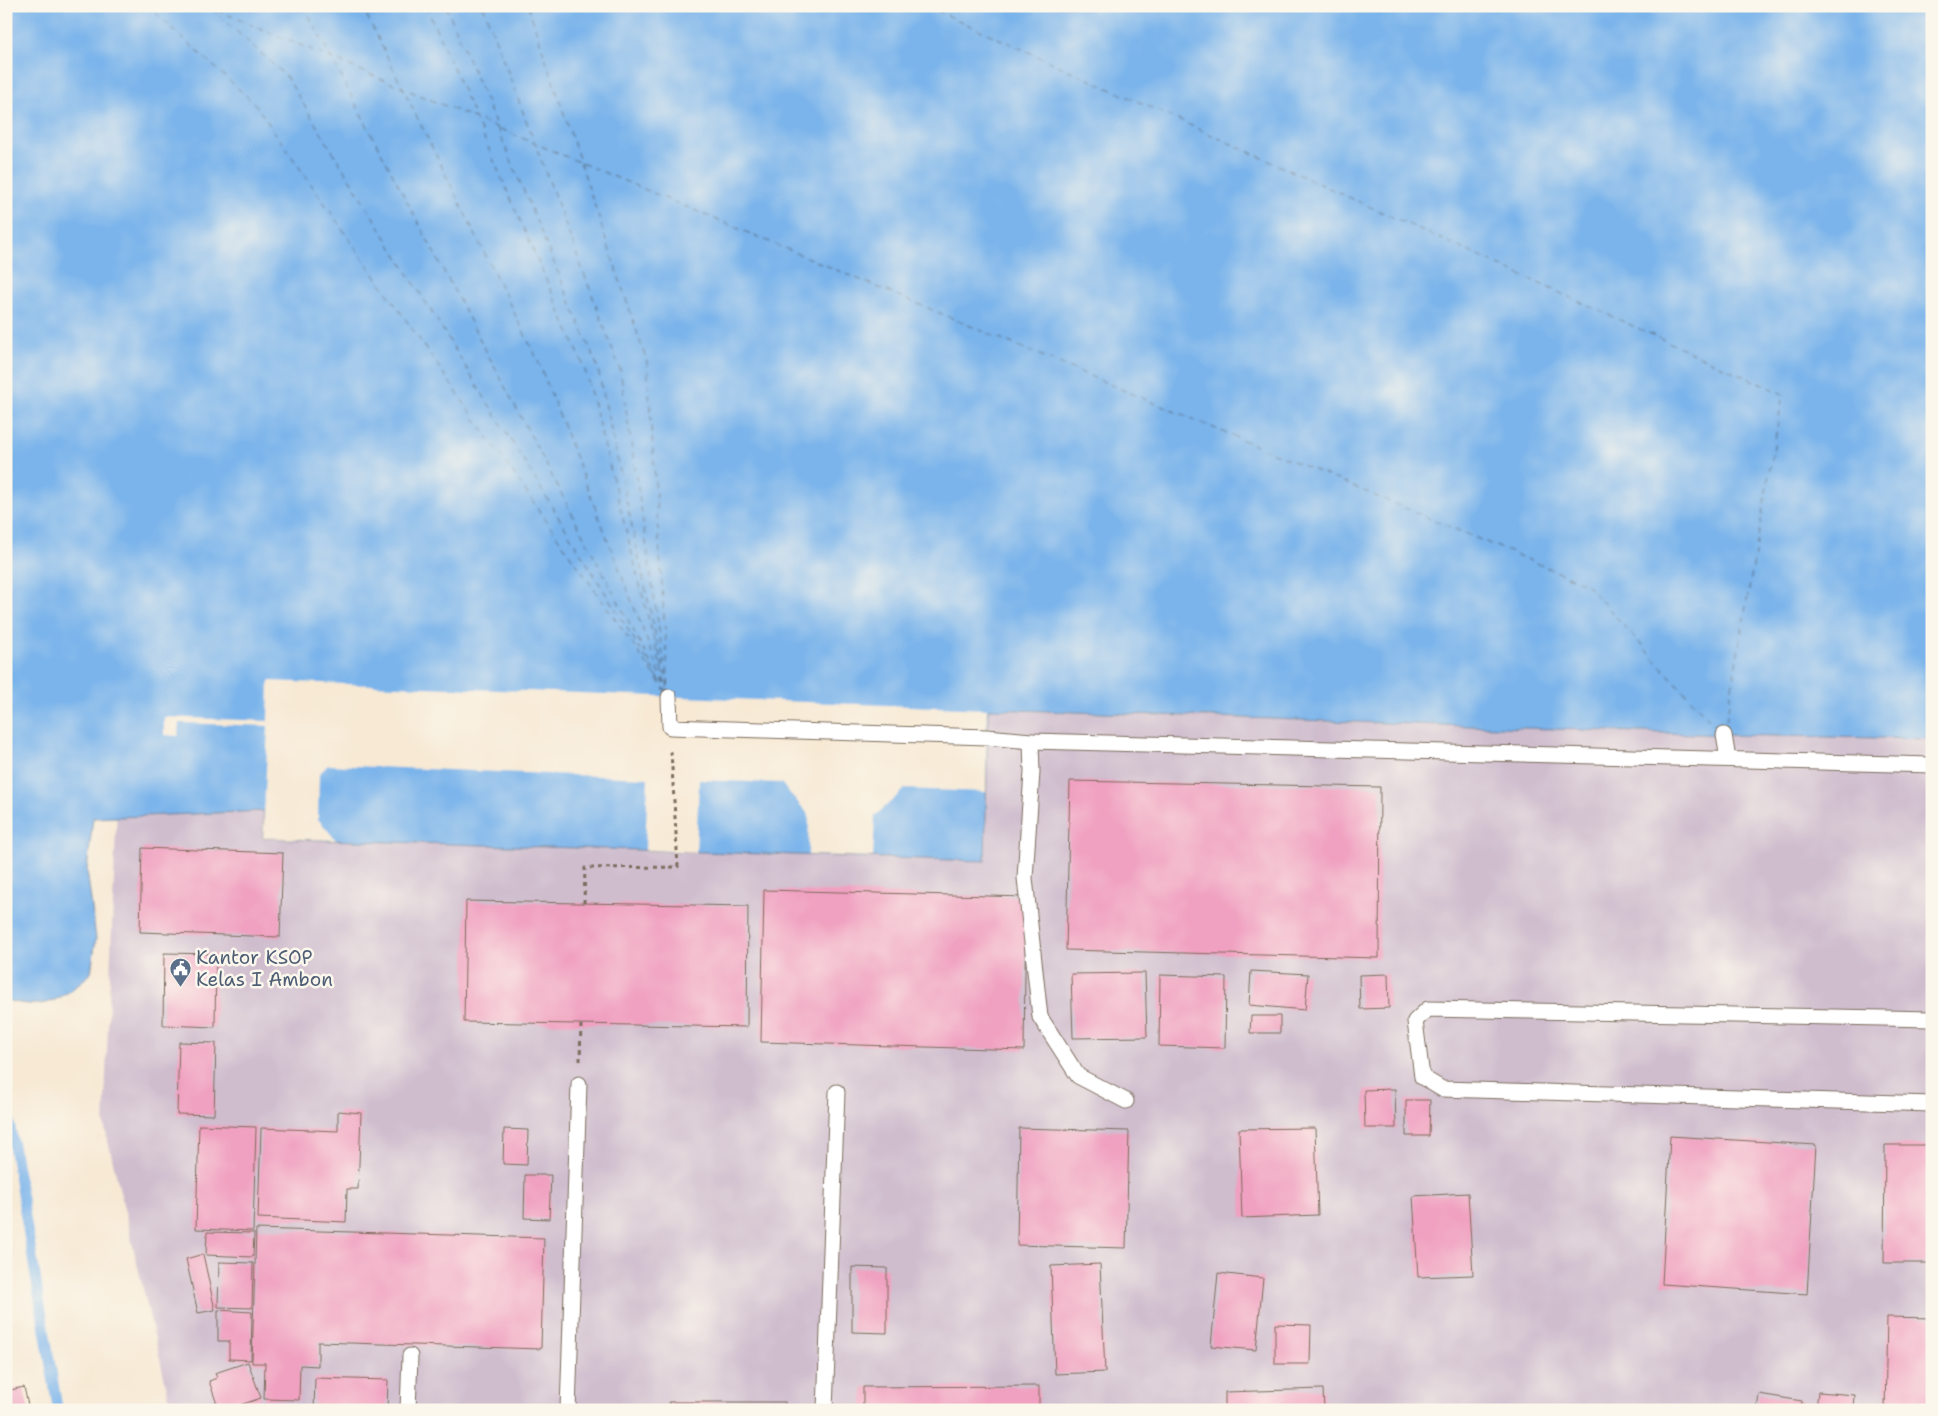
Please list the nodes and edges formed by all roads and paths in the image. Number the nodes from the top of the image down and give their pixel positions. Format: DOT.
graph roads {
  1 [pos="669,697"];
  2 [pos="670,726"];
  3 [pos="1724,736"];
  4 [pos="1031,741"];
  5 [pos="1728,759"];
  6 [pos="1932,765"];
  7 [pos="584,903"];
  8 [pos="1932,1019"];
  9 [pos="581,1024"];
  10 [pos="579,1084"];
  11 [pos="837,1092"];
  12 [pos="1126,1101"];
  13 [pos="1932,1104"];
  14 [pos="410,1356"];
  15 [pos="408,1410"];
  16 [pos="568,1410"];
  17 [pos="825,1410"];
  1 -- 2 [label="lane"];
  2 -- 4 [label="lane"];
  2 -- 7 [label="path"];
  3 -- 5 [label="lane"];
  4 -- 5 [label="lane"];
  4 -- 12 [label="lane"];
  5 -- 6 [label="lane"];
  8 -- 13 [label="lane"];
  9 -- 10 [label="path"];
  10 -- 16 [label="lane"];
  11 -- 17 [label="lane"];
  14 -- 15 [label="lane"];
}
